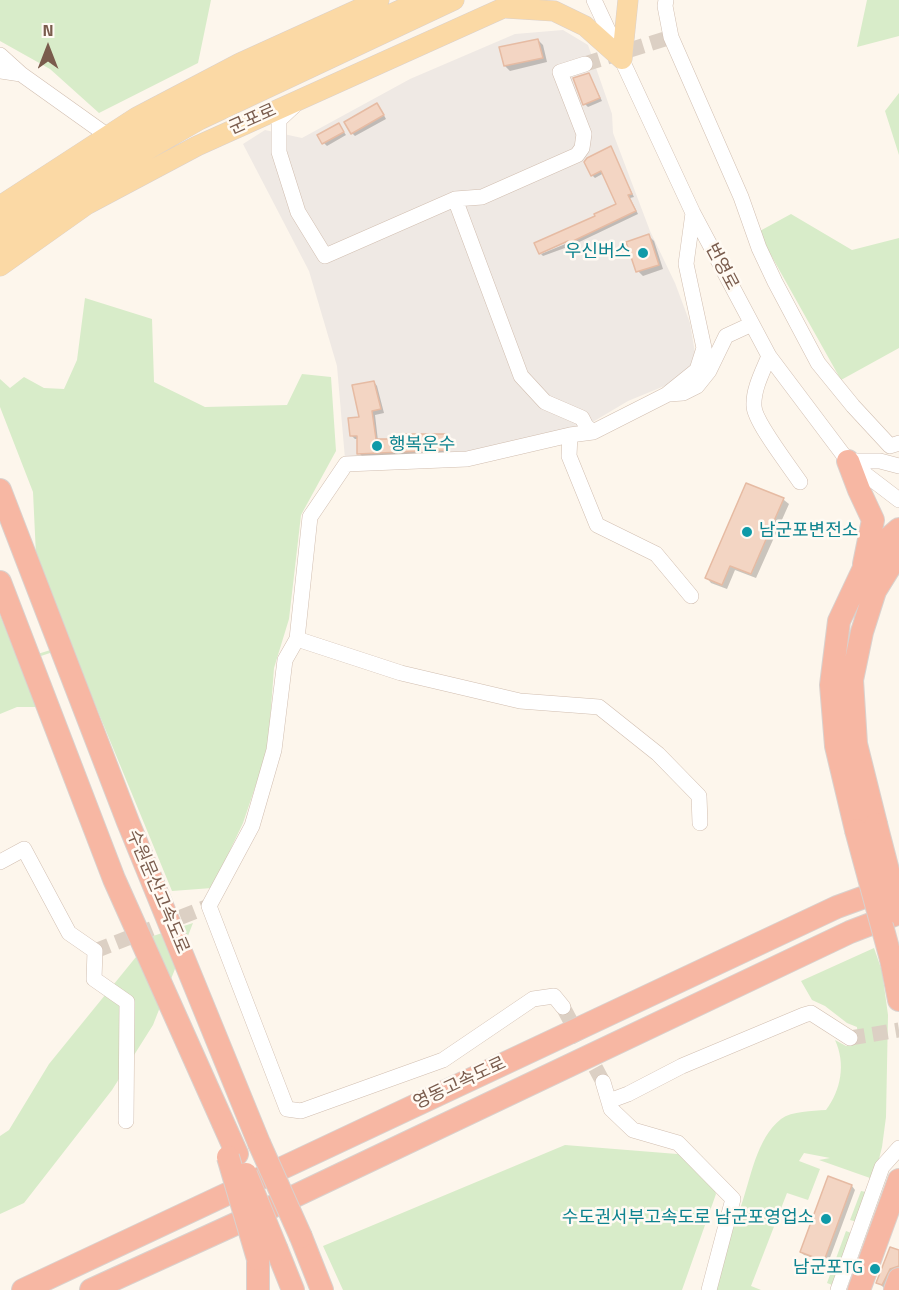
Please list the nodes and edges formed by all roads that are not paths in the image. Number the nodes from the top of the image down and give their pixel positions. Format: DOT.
graph roads {
  1 [pos="379,0"];
  2 [pos="422,0"];
  3 [pos="454,0"];
  4 [pos="594,0"];
  5 [pos="628,0"];
  6 [pos="666,0"];
  7 [pos="509,3"];
  8 [pos="0,55"];
  9 [pos="622,59"];
  10 [pos="585,64"];
  11 [pos="0,71"];
  12 [pos="21,74"];
  13 [pos="303,97"];
  14 [pos="108,136"];
  15 [pos="456,199"];
  16 [pos="0,206"];
  17 [pos="693,213"];
  18 [pos="0,226"];
  19 [pos="0,244"];
  20 [pos="0,266"];
  21 [pos="752,324"];
  22 [pos="769,356"];
  23 [pos="666,395"];
  24 [pos="592,432"];
  25 [pos="570,435"];
  26 [pos="895,445"];
  27 [pos="848,461"];
  28 [pos="880,461"];
  29 [pos="899,466"];
  30 [pos="800,482"];
  31 [pos="0,490"];
  32 [pos="899,500"];
  33 [pos="899,529"];
  34 [pos="899,552"];
  35 [pos="863,570"];
  36 [pos="899,576"];
  37 [pos="0,582"];
  38 [pos="875,591"];
  39 [pos="691,596"];
  40 [pos="297,639"];
  41 [pos="700,823"];
  42 [pos="866,827"];
  43 [pos="0,862"];
  44 [pos="899,884"];
  45 [pos="899,913"];
  46 [pos="899,1000"];
  47 [pos="563,1007"];
  48 [pos="849,1038"];
  49 [pos="603,1082"];
  50 [pos="609,1101"];
  51 [pos="126,1121"];
  52 [pos="899,1148"];
  53 [pos="899,1180"];
  54 [pos="255,1215"];
  55 [pos="267,1255"];
  56 [pos="899,1279"];
  57 [pos="23,1290"];
  58 [pos="91,1290"];
  59 [pos="123,1290"];
  60 [pos="258,1290"];
  61 [pos="293,1290"];
  62 [pos="322,1290"];
  63 [pos="709,1290"];
  64 [pos="838,1290"];
  65 [pos="859,1290"];
  66 [pos="895,1290"];
  1 -- 14 [label="main road"];
  2 -- 18 [label="main road"];
  3 -- 19 [label="main road, 군포로"];
  4 -- 9 [label="street, 번영로"];
  5 -- 9 [label="main road"];
  6 -- 26 [label="street"];
  7 -- 9 [label="main road"];
  7 -- 13 [label="main road, 군포로"];
  8 -- 12 [label="street"];
  9 -- 17 [label="street, 번영로"];
  10 -- 15 [label="street"];
  11 -- 12 [label="street"];
  12 -- 14 [label="street"];
  13 -- 15 [label="street"];
  13 -- 20 [label="main road, 군포로"];
  14 -- 16 [label="main road"];
  15 -- 24 [label="street"];
  17 -- 21 [label="street, 번영로"];
  17 -- 23 [label="street"];
  21 -- 22 [label="street, 번영로"];
  21 -- 23 [label="street"];
  22 -- 27 [label="street, 번영로"];
  22 -- 30 [label="street"];
  23 -- 24 [label="street"];
  24 -- 25 [label="street"];
  25 -- 39 [label="street"];
  25 -- 40 [label="street"];
  26 -- 28 [label="street"];
  27 -- 28 [label="street"];
  27 -- 32 [label="street, 번영로"];
  27 -- 35 [label="highway"];
  28 -- 29 [label="street"];
  31 -- 62 [label="highway, 수원문산고속도로, bridge"];
  33 -- 35 [label="highway"];
  34 -- 38 [label="highway"];
  35 -- 42 [label="highway"];
  36 -- 38 [label="highway"];
  37 -- 55 [label="highway, 수원문산고속도로, bridge"];
  38 -- 42 [label="highway"];
  40 -- 41 [label="street"];
  40 -- 47 [label="street"];
  42 -- 45 [label="highway, bridge"];
  42 -- 46 [label="highway, bridge"];
  43 -- 51 [label="street"];
  44 -- 57 [label="highway, 영동고속도로"];
  45 -- 54 [label="highway, 영동고속도로"];
  48 -- 50 [label="street"];
  49 -- 50 [label="street"];
  50 -- 63 [label="street"];
  52 -- 64 [label="street"];
  53 -- 65 [label="highway"];
  54 -- 58 [label="highway, 영동고속도로"];
  54 -- 59 [label="highway"];
  55 -- 60 [label="highway"];
  55 -- 61 [label="highway, 수원문산고속도로"];
  56 -- 66 [label="highway"];
}
